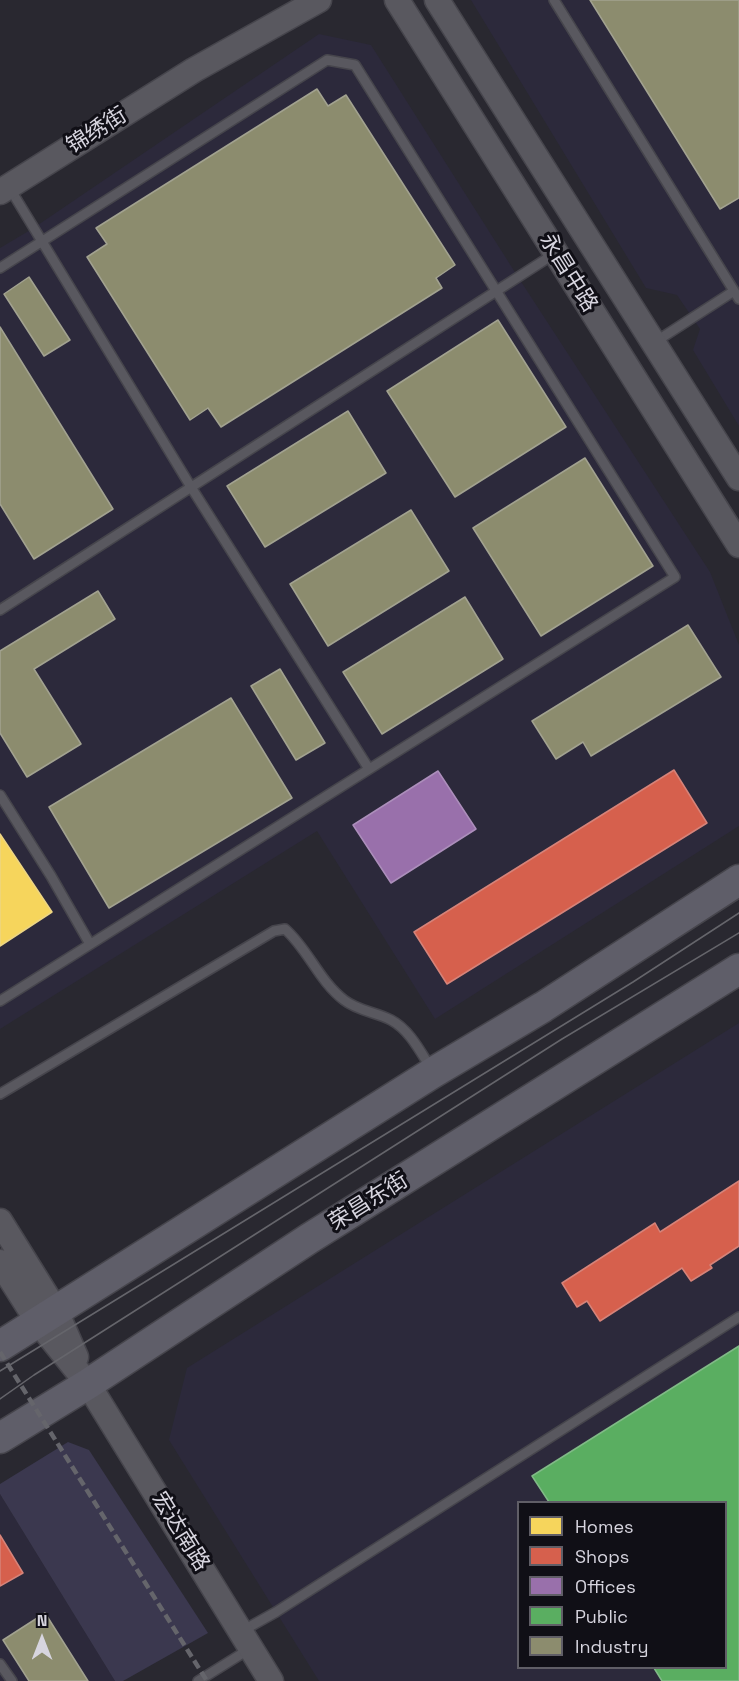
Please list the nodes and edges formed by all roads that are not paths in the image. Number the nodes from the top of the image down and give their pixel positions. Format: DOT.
graph roads {
  1 [pos="289,0"];
  2 [pos="319,0"];
  3 [pos="397,0"];
  4 [pos="437,0"];
  5 [pos="554,0"];
  6 [pos="194,70"];
  7 [pos="4,190"];
  8 [pos="41,243"];
  9 [pos="556,253"];
  10 [pos="0,268"];
  11 [pos="496,291"];
  12 [pos="736,295"];
  13 [pos="654,343"];
  14 [pos="739,478"];
  15 [pos="191,487"];
  16 [pos="739,545"];
  17 [pos="0,610"];
  18 [pos="369,770"];
  19 [pos="0,795"];
  20 [pos="739,880"];
  21 [pos="90,944"];
  22 [pos="739,969"];
  23 [pos="0,1001"];
  24 [pos="434,1072"];
  25 [pos="0,1094"];
  26 [pos="0,1221"];
  27 [pos="0,1262"];
  28 [pos="47,1317"];
  29 [pos="739,1317"];
  30 [pos="0,1346"];
  31 [pos="88,1384"];
  32 [pos="0,1438"];
  33 [pos="246,1640"];
  34 [pos="0,1664"];
  35 [pos="12,1681"];
  36 [pos="198,1681"];
  37 [pos="271,1681"];
  1 -- 6 [label="street, 锦绣街"];
  2 -- 6 [label="street, 锦绣街"];
  3 -- 9 [label="street, 永昌中路"];
  4 -- 13 [label="street, 永昌中路"];
  5 -- 12 [label="lane"];
  6 -- 7 [label="street, 锦绣街"];
  7 -- 8 [label="lane"];
  8 -- 10 [label="lane"];
  8 -- 11 [label="lane"];
  8 -- 15 [label="lane"];
  9 -- 11 [label="lane"];
  9 -- 16 [label="street, 永昌中路"];
  11 -- 15 [label="lane"];
  11 -- 18 [label="lane"];
  12 -- 13 [label="lane"];
  13 -- 14 [label="street, 永昌中路"];
  15 -- 17 [label="lane"];
  15 -- 18 [label="lane"];
  18 -- 21 [label="lane"];
  19 -- 21 [label="lane"];
  20 -- 24 [label="main road"];
  21 -- 23 [label="lane"];
  22 -- 31 [label="main road, 荣昌东街"];
  24 -- 25 [label="lane"];
  24 -- 28 [label="main road"];
  26 -- 28 [label="street"];
  27 -- 28 [label="street"];
  28 -- 30 [label="main road"];
  28 -- 31 [label="street, 宏达南路"];
  29 -- 33 [label="lane"];
  31 -- 32 [label="main road, 荣昌东街"];
  31 -- 33 [label="street, 宏达南路"];
  33 -- 36 [label="lane"];
  33 -- 37 [label="street, 宏达南路"];
  34 -- 35 [label="lane"];
}
